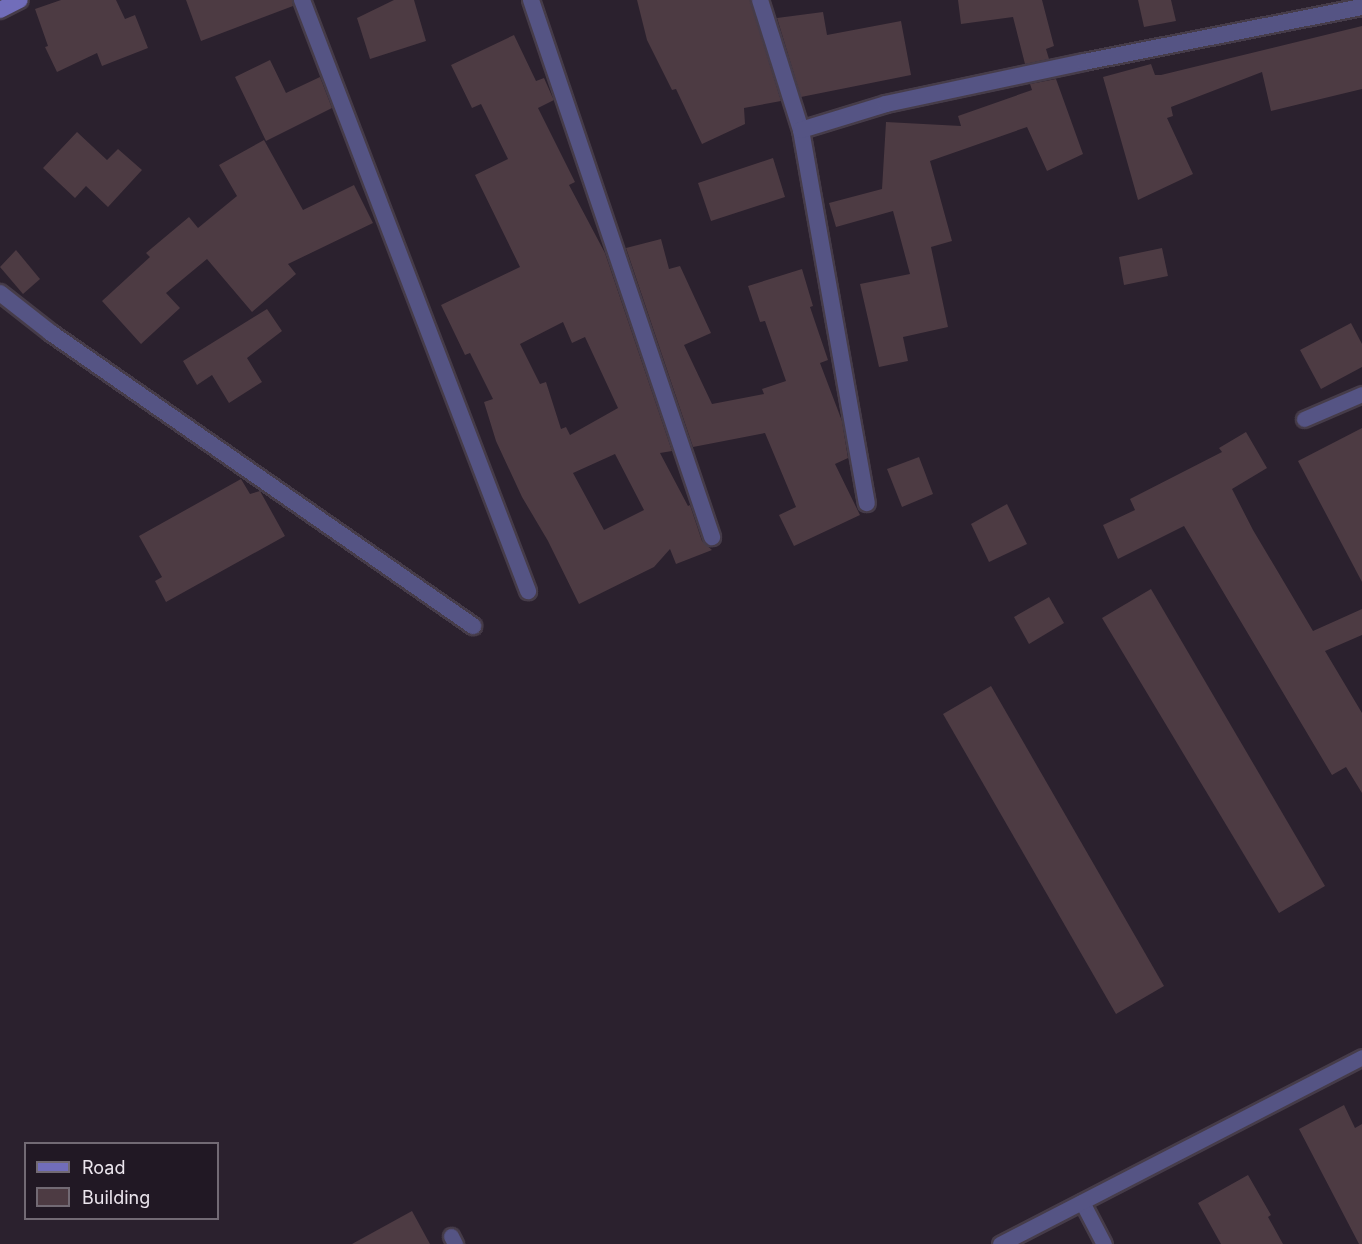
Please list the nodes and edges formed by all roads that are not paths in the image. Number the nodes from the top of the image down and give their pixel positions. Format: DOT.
graph roads {
  1 [pos="302,0"];
  2 [pos="531,0"];
  3 [pos="760,0"];
  4 [pos="1362,7"];
  5 [pos="801,130"];
  6 [pos="0,293"];
  7 [pos="1362,394"];
  8 [pos="1304,420"];
  9 [pos="867,503"];
  10 [pos="712,537"];
  11 [pos="528,591"];
  12 [pos="473,626"];
  13 [pos="1362,1057"];
  14 [pos="1082,1202"];
  15 [pos="1000,1244"];
  16 [pos="1104,1244"];
  1 -- 11 [label="street"];
  2 -- 10 [label="street"];
  3 -- 5 [label="street"];
  4 -- 5 [label="street"];
  5 -- 9 [label="street"];
  6 -- 12 [label="street"];
  7 -- 8 [label="lane"];
  13 -- 14 [label="lane"];
  14 -- 15 [label="lane"];
  14 -- 16 [label="lane"];
}
